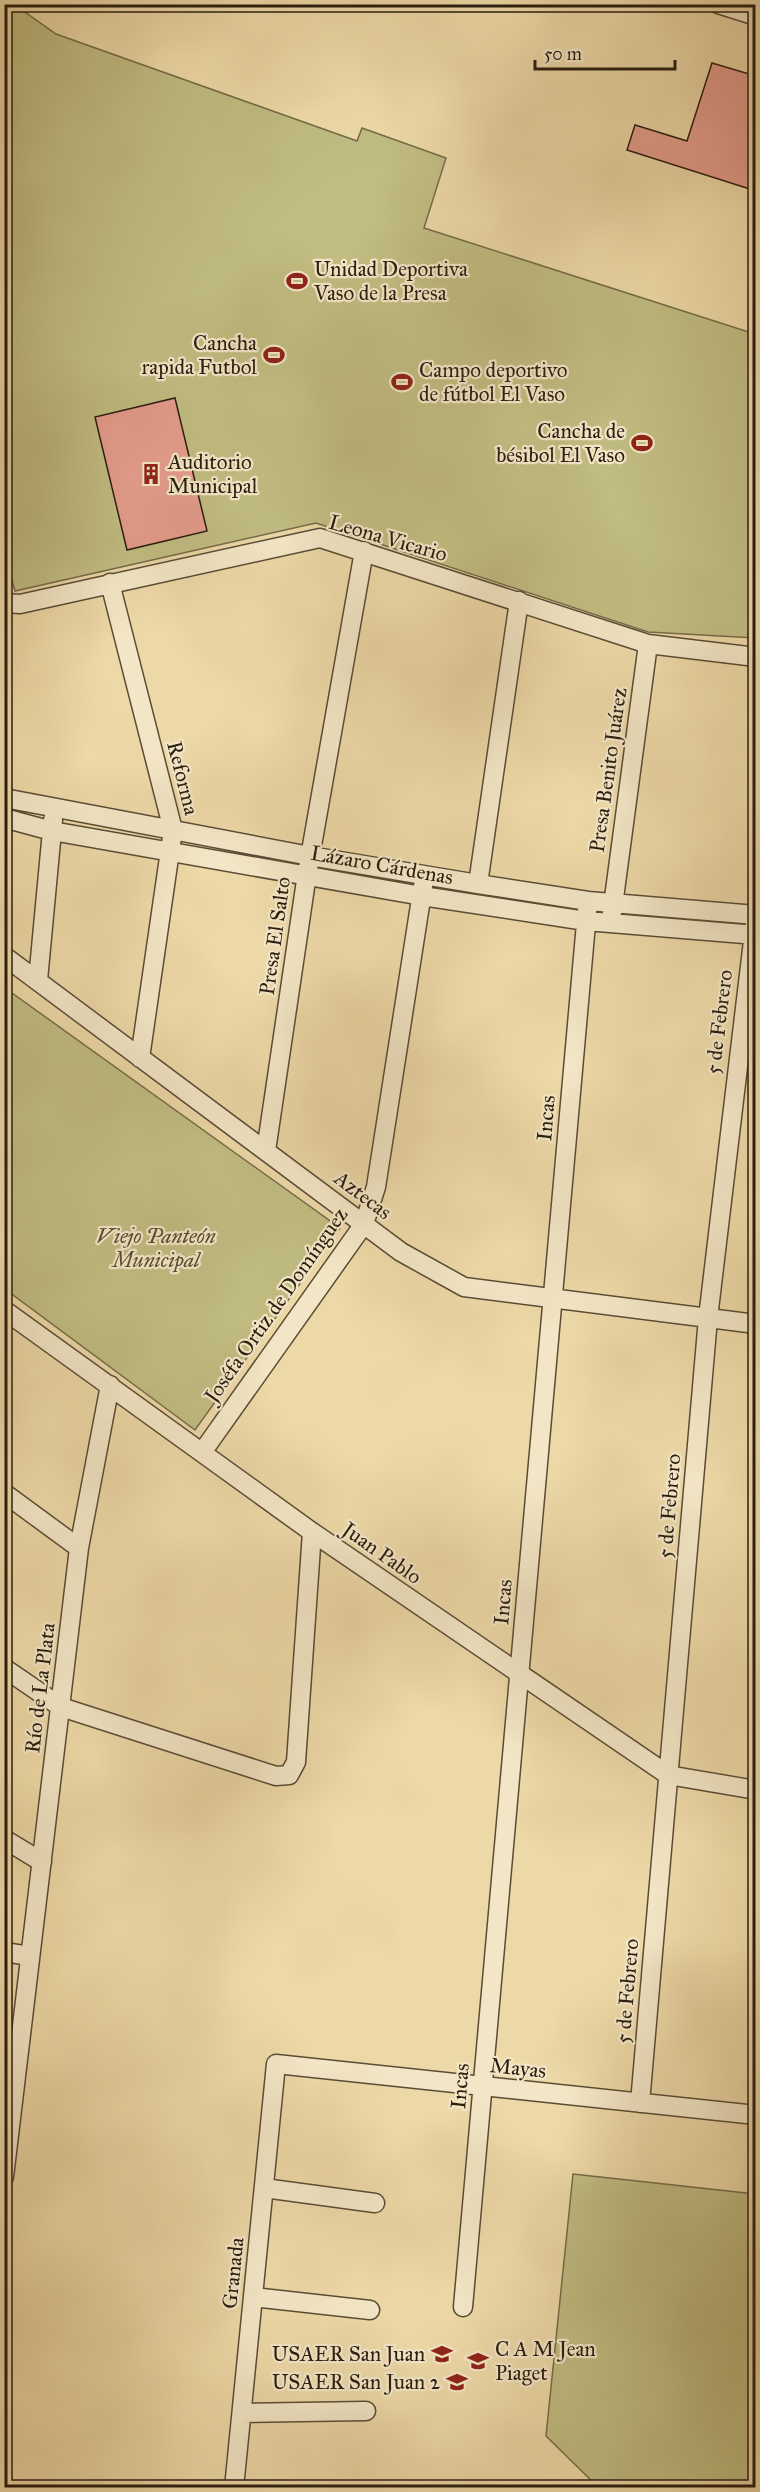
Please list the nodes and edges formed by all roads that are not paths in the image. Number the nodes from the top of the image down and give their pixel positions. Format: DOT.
graph roads {
  1 [pos="718,4"];
  2 [pos="756,16"];
  3 [pos="364,551"];
  4 [pos="110,583"];
  5 [pos="519,601"];
  6 [pos="4,603"];
  7 [pos="648,644"];
  8 [pos="756,657"];
  9 [pos="4,798"];
  10 [pos="55,808"];
  11 [pos="4,818"];
  12 [pos="173,830"];
  13 [pos="52,831"];
  14 [pos="168,851"];
  15 [pos="309,865"];
  16 [pos="425,875"];
  17 [pos="478,884"];
  18 [pos="422,896"];
  19 [pos="588,901"];
  20 [pos="614,903"];
  21 [pos="756,915"];
  22 [pos="586,921"];
  23 [pos="611,923"];
  24 [pos="754,935"];
  25 [pos="4,956"];
  26 [pos="38,980"];
  27 [pos="140,1058"];
  28 [pos="266,1151"];
  29 [pos="364,1224"];
  30 [pos="553,1299"];
  31 [pos="4,1310"];
  32 [pos="708,1318"];
  33 [pos="756,1324"];
  34 [pos="110,1385"];
  35 [pos="203,1451"];
  36 [pos="4,1493"];
  37 [pos="312,1532"];
  38 [pos="79,1548"];
  39 [pos="4,1668"];
  40 [pos="519,1675"];
  41 [pos="61,1707"];
  42 [pos="668,1775"];
  43 [pos="756,1790"];
  44 [pos="4,1839"];
  45 [pos="42,1862"];
  46 [pos="4,1952"];
  47 [pos="30,1956"];
  48 [pos="276,2064"];
  49 [pos="482,2087"];
  50 [pos="640,2103"];
  51 [pos="756,2115"];
  52 [pos="4,2177"];
  53 [pos="264,2188"];
  54 [pos="375,2203"];
  55 [pos="253,2297"];
  56 [pos="463,2307"];
  57 [pos="370,2310"];
  58 [pos="366,2411"];
  59 [pos="242,2413"];
  60 [pos="234,2487"];
  1 -- 2 [label="street"];
  3 -- 4 [label="street, Leona Vicario"];
  3 -- 5 [label="street, Leona Vicario"];
  3 -- 15 [label="street, Presa El Salto"];
  4 -- 6 [label="street, Leona Vicario"];
  4 -- 12 [label="street, Reforma"];
  5 -- 7 [label="street, Leona Vicario"];
  5 -- 17 [label="street"];
  7 -- 8 [label="street, Leona Vicario"];
  7 -- 20 [label="street, Presa Benito Juárez"];
  9 -- 10 [label="street, Lázaro Cárdenas"];
  10 -- 12 [label="street, Lázaro Cárdenas"];
  10 -- 13 [label="street"];
  11 -- 13 [label="street, Lázaro Cárdenas"];
  12 -- 14 [label="street, Reforma"];
  12 -- 15 [label="street, Lázaro Cárdenas"];
  13 -- 14 [label="street, Lázaro Cárdenas"];
  13 -- 26 [label="street"];
  14 -- 15 [label="street, Lázaro Cárdenas"];
  14 -- 27 [label="street, Reforma"];
  15 -- 16 [label="street, Lázaro Cárdenas"];
  15 -- 18 [label="street, Lázaro Cárdenas"];
  15 -- 28 [label="street, Presa El Salto"];
  16 -- 17 [label="street, Lázaro Cárdenas"];
  16 -- 18 [label="street, Joséfa Ortiz de Domínguez"];
  17 -- 19 [label="street, Lázaro Cárdenas"];
  18 -- 22 [label="street, Lázaro Cárdenas"];
  18 -- 29 [label="street, Joséfa Ortiz de Domínguez"];
  19 -- 20 [label="street, Lázaro Cárdenas"];
  19 -- 22 [label="street, Incas"];
  20 -- 21 [label="street, Lázaro Cárdenas"];
  20 -- 23 [label="street, Presa Benito Juárez"];
  21 -- 24 [label="street, 5 de Febrero"];
  22 -- 23 [label="street, Lázaro Cárdenas"];
  22 -- 30 [label="street, Incas"];
  23 -- 24 [label="street, Lázaro Cárdenas"];
  24 -- 32 [label="street, 5 de Febrero"];
  25 -- 26 [label="street, Aztecas"];
  26 -- 27 [label="street, Aztecas"];
  27 -- 28 [label="street, Aztecas"];
  28 -- 29 [label="street, Aztecas"];
  29 -- 30 [label="street, Aztecas"];
  29 -- 35 [label="street, Joséfa Ortiz de Domínguez"];
  30 -- 32 [label="street, Aztecas"];
  30 -- 40 [label="street, Incas"];
  31 -- 34 [label="street, Juan Pablo"];
  32 -- 33 [label="street, Aztecas"];
  32 -- 42 [label="street, 5 de Febrero"];
  34 -- 35 [label="street, Juan Pablo"];
  34 -- 38 [label="street, Río de La Plata"];
  35 -- 37 [label="street, Juan Pablo"];
  36 -- 38 [label="street"];
  37 -- 40 [label="street, Juan Pablo"];
  37 -- 41 [label="street"];
  38 -- 41 [label="street, Río de La Plata"];
  39 -- 41 [label="street"];
  40 -- 42 [label="street, Juan Pablo"];
  40 -- 49 [label="street, Incas"];
  41 -- 45 [label="street, Río de La Plata"];
  42 -- 43 [label="street, Juan Pablo"];
  42 -- 50 [label="street, 5 de Febrero"];
  44 -- 45 [label="street"];
  45 -- 47 [label="street, Río de La Plata"];
  46 -- 47 [label="street"];
  47 -- 52 [label="street, Río de La Plata"];
  48 -- 49 [label="street, Mayas"];
  48 -- 53 [label="street, Granada"];
  49 -- 50 [label="street, Mayas"];
  49 -- 56 [label="street, Incas"];
  50 -- 51 [label="street, Mayas"];
  53 -- 54 [label="street"];
  53 -- 55 [label="street, Granada"];
  55 -- 57 [label="street"];
  55 -- 59 [label="street, Granada"];
  58 -- 59 [label="street"];
  59 -- 60 [label="street, Granada"];
}
